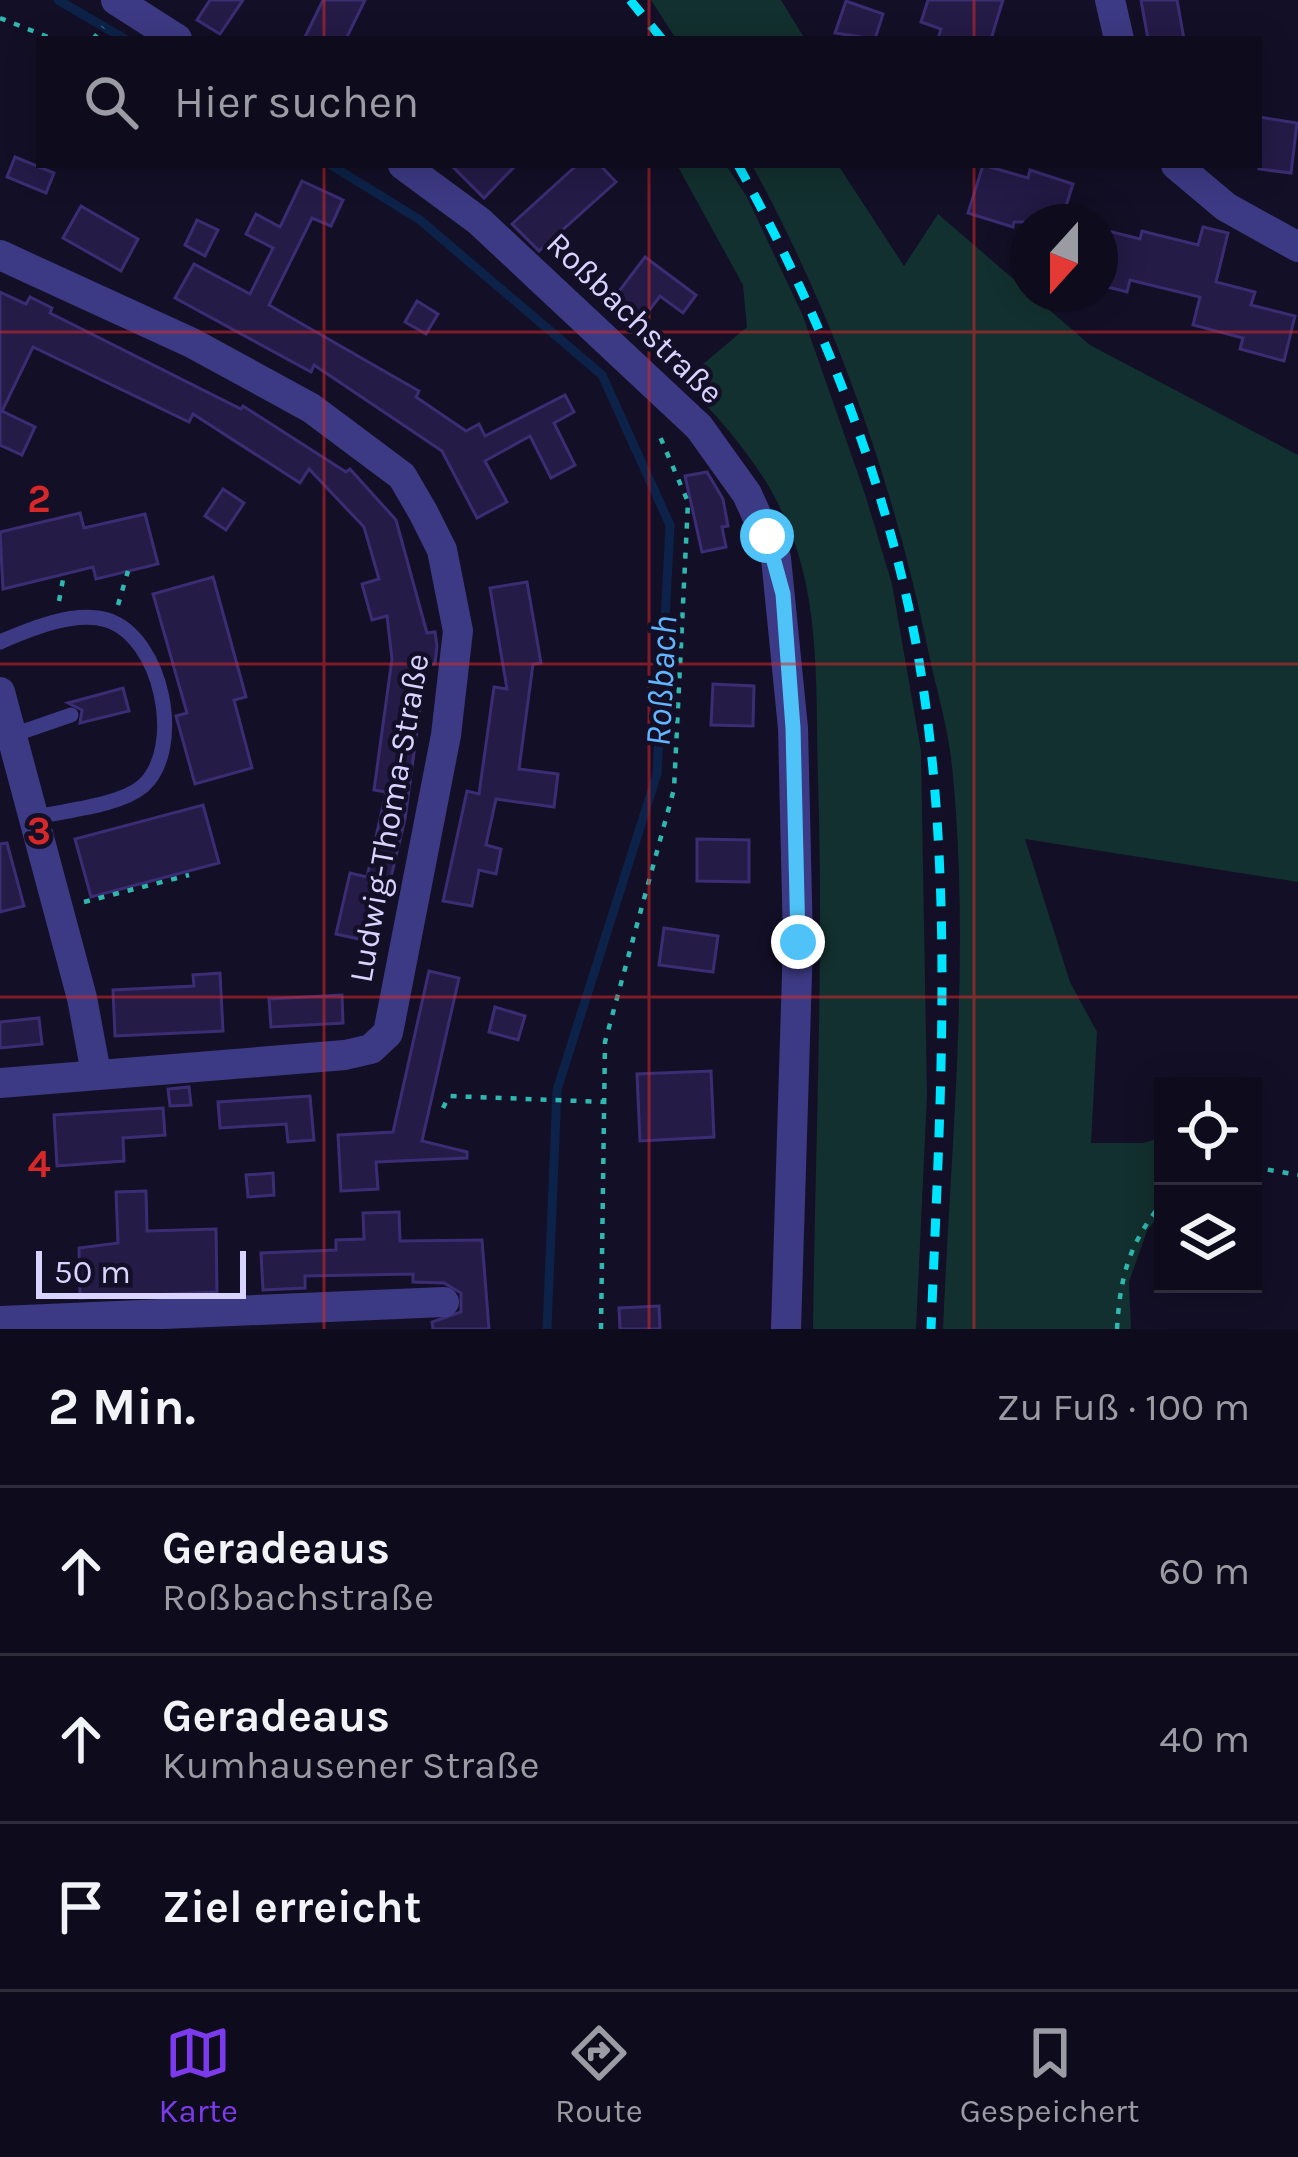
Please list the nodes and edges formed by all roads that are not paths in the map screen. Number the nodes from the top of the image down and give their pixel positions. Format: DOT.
graph roads {
  1 [pos="116,0"];
  2 [pos="1110,0"];
  3 [pos="172,36"];
  4 [pos="1119,36"];
  5 [pos="408,168"];
  6 [pos="1180,168"];
  7 [pos="1291,235"];
  8 [pos="0,255"];
  9 [pos="0,642"];
  10 [pos="0,692"];
  11 [pos="71,715"];
  12 [pos="13,735"];
  13 [pos="37,818"];
  14 [pos="95,1073"];
  15 [pos="0,1083"];
  16 [pos="444,1302"];
  17 [pos="0,1321"];
  18 [pos="786,1329"];
  1 -- 3 [label="street"];
  2 -- 4 [label="street"];
  5 -- 18 [label="street, Roßbachstraße"];
  6 -- 7 [label="street"];
  8 -- 14 [label="street, Ludwig-Thoma-Straße"];
  9 -- 13 [label="lane"];
  10 -- 12 [label="street"];
  11 -- 12 [label="lane"];
  12 -- 13 [label="street"];
  13 -- 14 [label="street"];
  14 -- 15 [label="street, Ludwig-Thoma-Straße"];
  16 -- 17 [label="street"];
}
